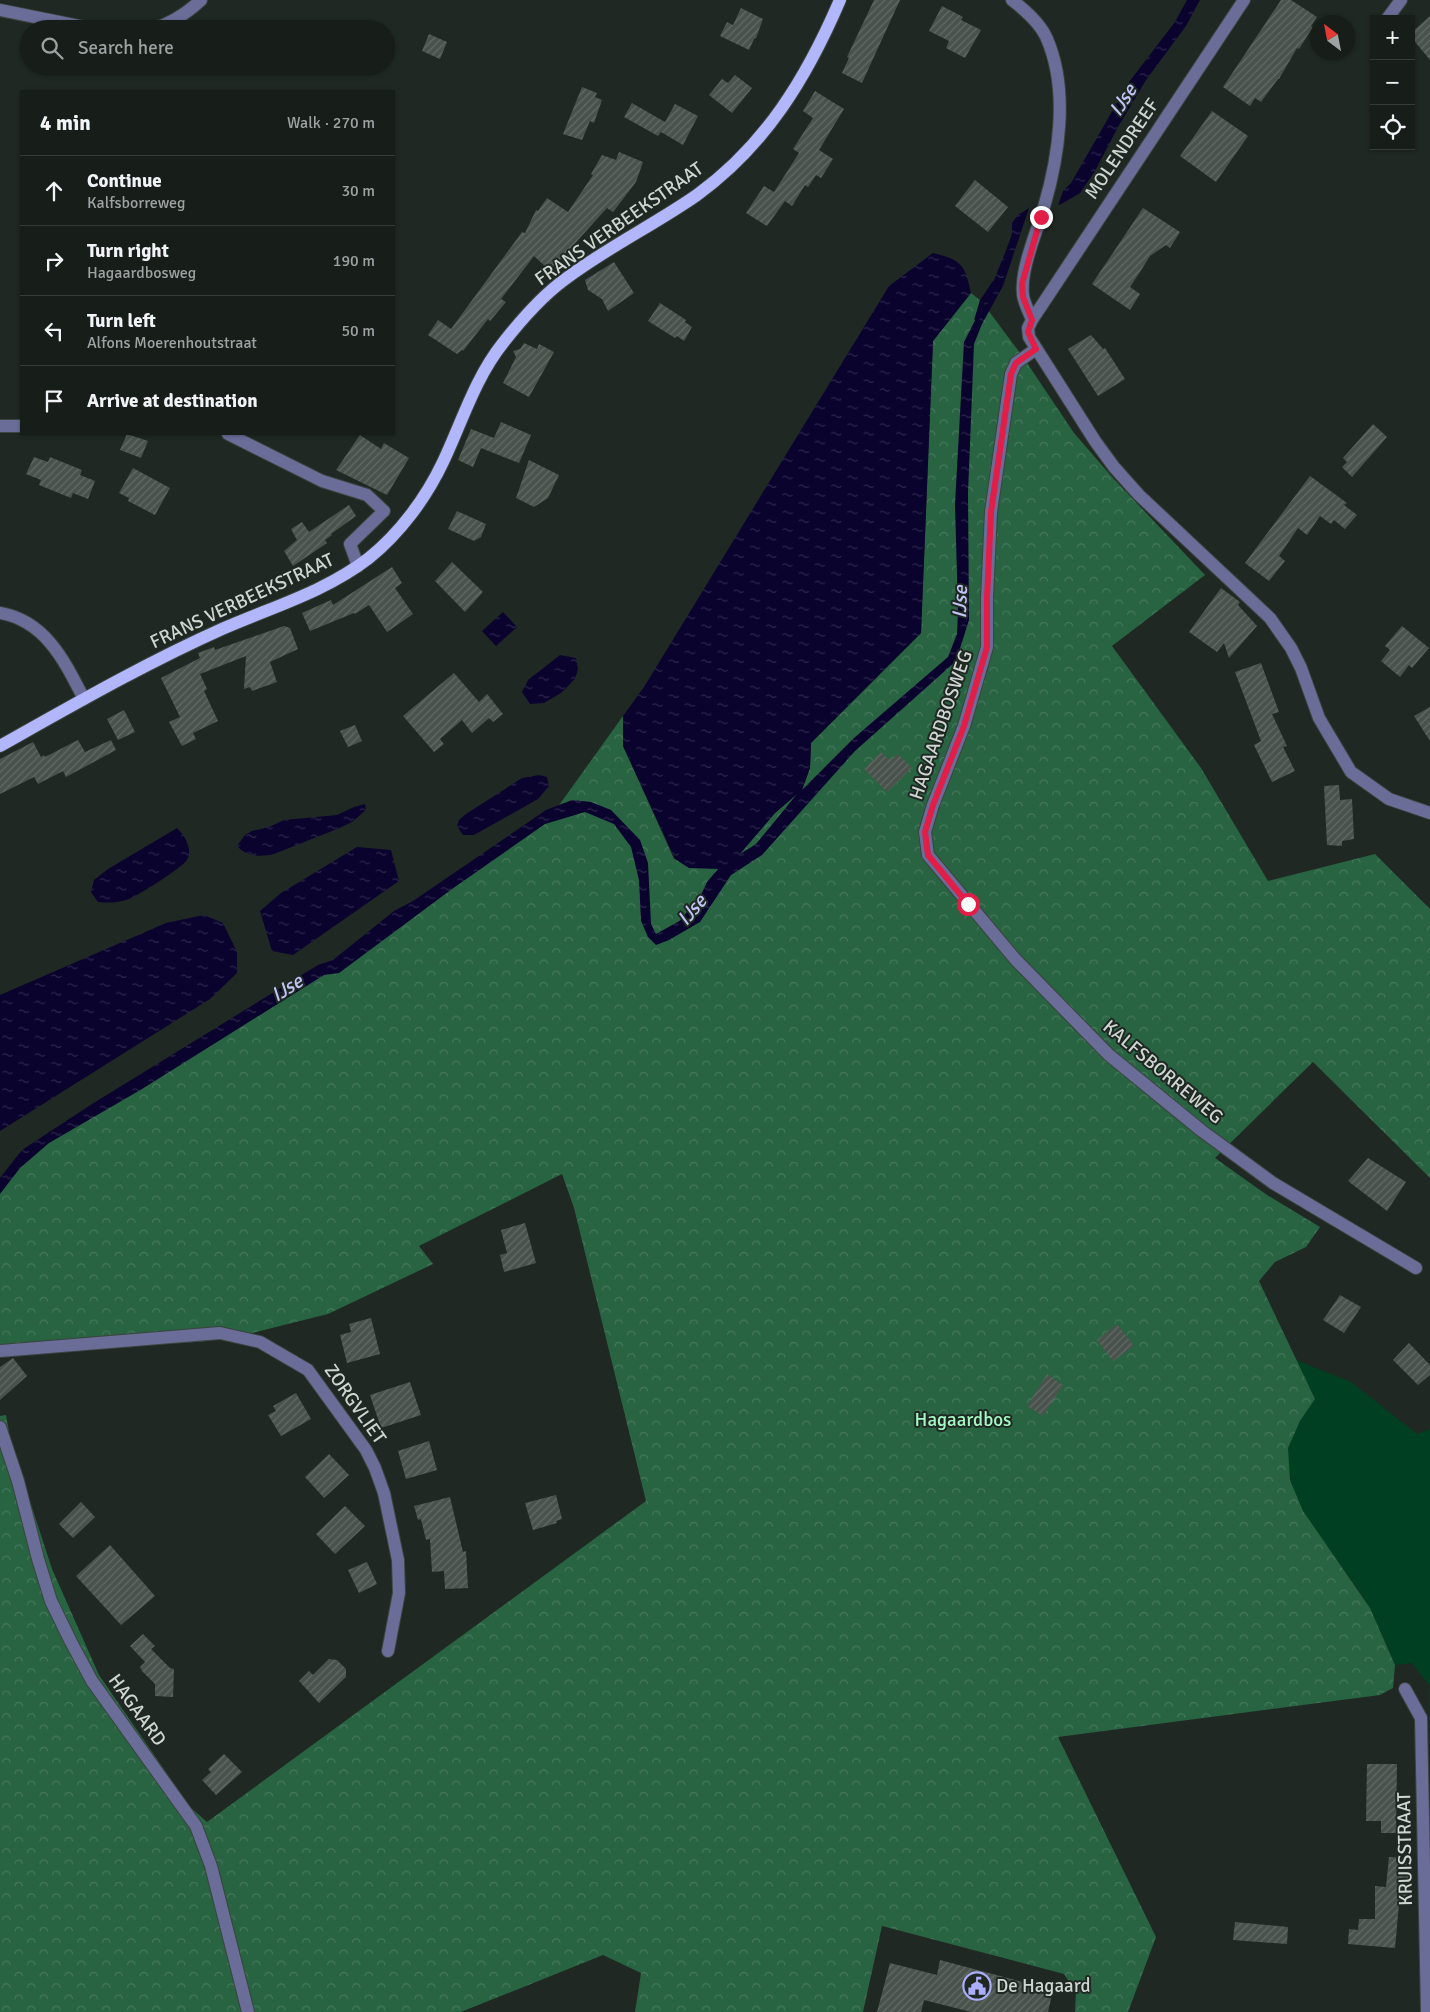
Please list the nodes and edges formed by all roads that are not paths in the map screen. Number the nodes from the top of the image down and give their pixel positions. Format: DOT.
graph roads {
  1 [pos="201,0"];
  2 [pos="840,0"];
  3 [pos="1012,0"];
  4 [pos="1244,0"];
  5 [pos="1400,0"];
  6 [pos="0,10"];
  7 [pos="1390,15"];
  8 [pos="49,20"];
  9 [pos="173,20"];
  10 [pos="1032,320"];
  11 [pos="1036,349"];
  12 [pos="0,426"];
  13 [pos="20,426"];
  14 [pos="230,435"];
  15 [pos="358,566"];
  16 [pos="0,613"];
  17 [pos="84,699"];
  18 [pos="0,746"];
  19 [pos="1430,813"];
  20 [pos="928,855"];
  21 [pos="1416,1268"];
  22 [pos="0,1351"];
  23 [pos="0,1427"];
  24 [pos="388,1651"];
  25 [pos="1405,1689"];
  26 [pos="248,2012"];
  27 [pos="1427,2012"];
  1 -- 9 [label="street"];
  2 -- 15 [label="main road, FRANS VERBEEKSTRAAT"];
  3 -- 10 [label="street"];
  4 -- 10 [label="street, MOLENDREEF"];
  5 -- 7 [label="street"];
  6 -- 8 [label="street"];
  10 -- 11 [label="street"];
  11 -- 19 [label="street"];
  11 -- 20 [label="street, HAGAARDBOSWEG"];
  12 -- 13 [label="street"];
  14 -- 15 [label="street"];
  15 -- 17 [label="main road, FRANS VERBEEKSTRAAT"];
  16 -- 17 [label="street"];
  17 -- 18 [label="main road, FRANS VERBEEKSTRAAT"];
  20 -- 21 [label="street, KALFSBORREWEG"];
  22 -- 24 [label="street, ZORGVLIET"];
  23 -- 26 [label="street, HAGAARD"];
  25 -- 27 [label="street, KRUISSTRAAT"];
}
